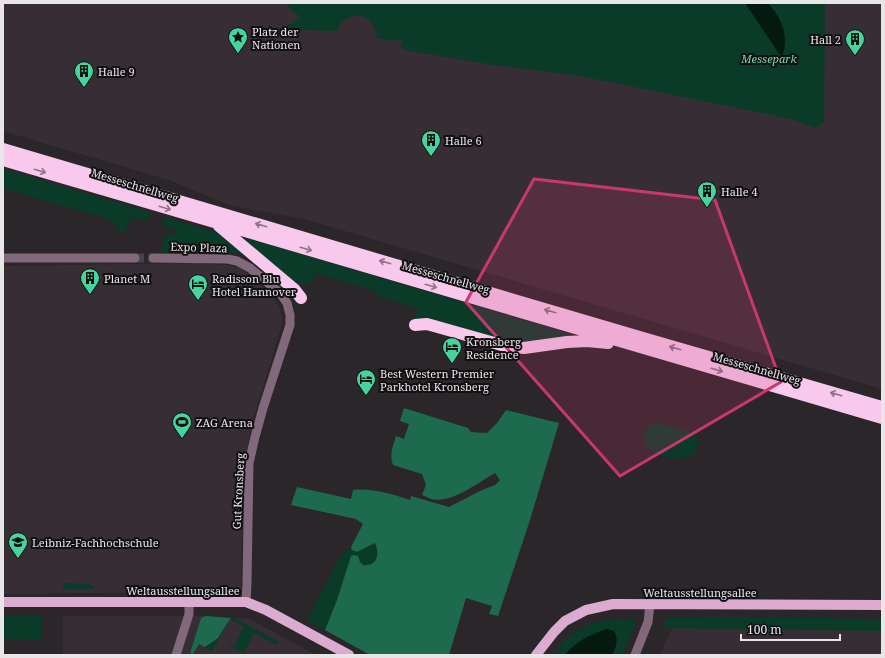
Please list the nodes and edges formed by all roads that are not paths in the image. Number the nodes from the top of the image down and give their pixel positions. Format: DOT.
graph roads {
  1 [pos="3,149"];
  2 [pos="3,160"];
  3 [pos="215,222"];
  4 [pos="3,258"];
  5 [pos="135,258"];
  6 [pos="153,258"];
  7 [pos="302,298"];
  8 [pos="290,315"];
  9 [pos="415,325"];
  10 [pos="640,347"];
  11 [pos="882,407"];
  12 [pos="882,418"];
  13 [pos="189,601"];
  14 [pos="3,602"];
  15 [pos="246,602"];
  16 [pos="650,604"];
  17 [pos="882,605"];
  18 [pos="176,655"];
  19 [pos="349,655"];
  20 [pos="536,655"];
  21 [pos="635,655"];
  11 -- 1 [label="highway, Messeschnellweg, one-way"];
  2 -- 3 [label="highway, Messeschnellweg, one-way"];
  3 -- 7 [label="highway"];
  3 -- 10 [label="highway, Messeschnellweg, one-way"];
  4 -- 5 [label="street"];
  6 -- 8 [label="street, Expo Plaza"];
  8 -- 15 [label="street, Gut Kronsberg"];
  9 -- 10 [label="highway"];
  10 -- 12 [label="highway, Messeschnellweg, one-way"];
  13 -- 14 [label="main road, Weltausstellungsallee"];
  13 -- 15 [label="main road, Weltausstellungsallee"];
  13 -- 18 [label="street"];
  15 -- 19 [label="main road, Weltausstellungsallee"];
  16 -- 17 [label="main road, Weltausstellungsallee"];
  16 -- 20 [label="main road, Weltausstellungsallee"];
  16 -- 21 [label="street"];
}
